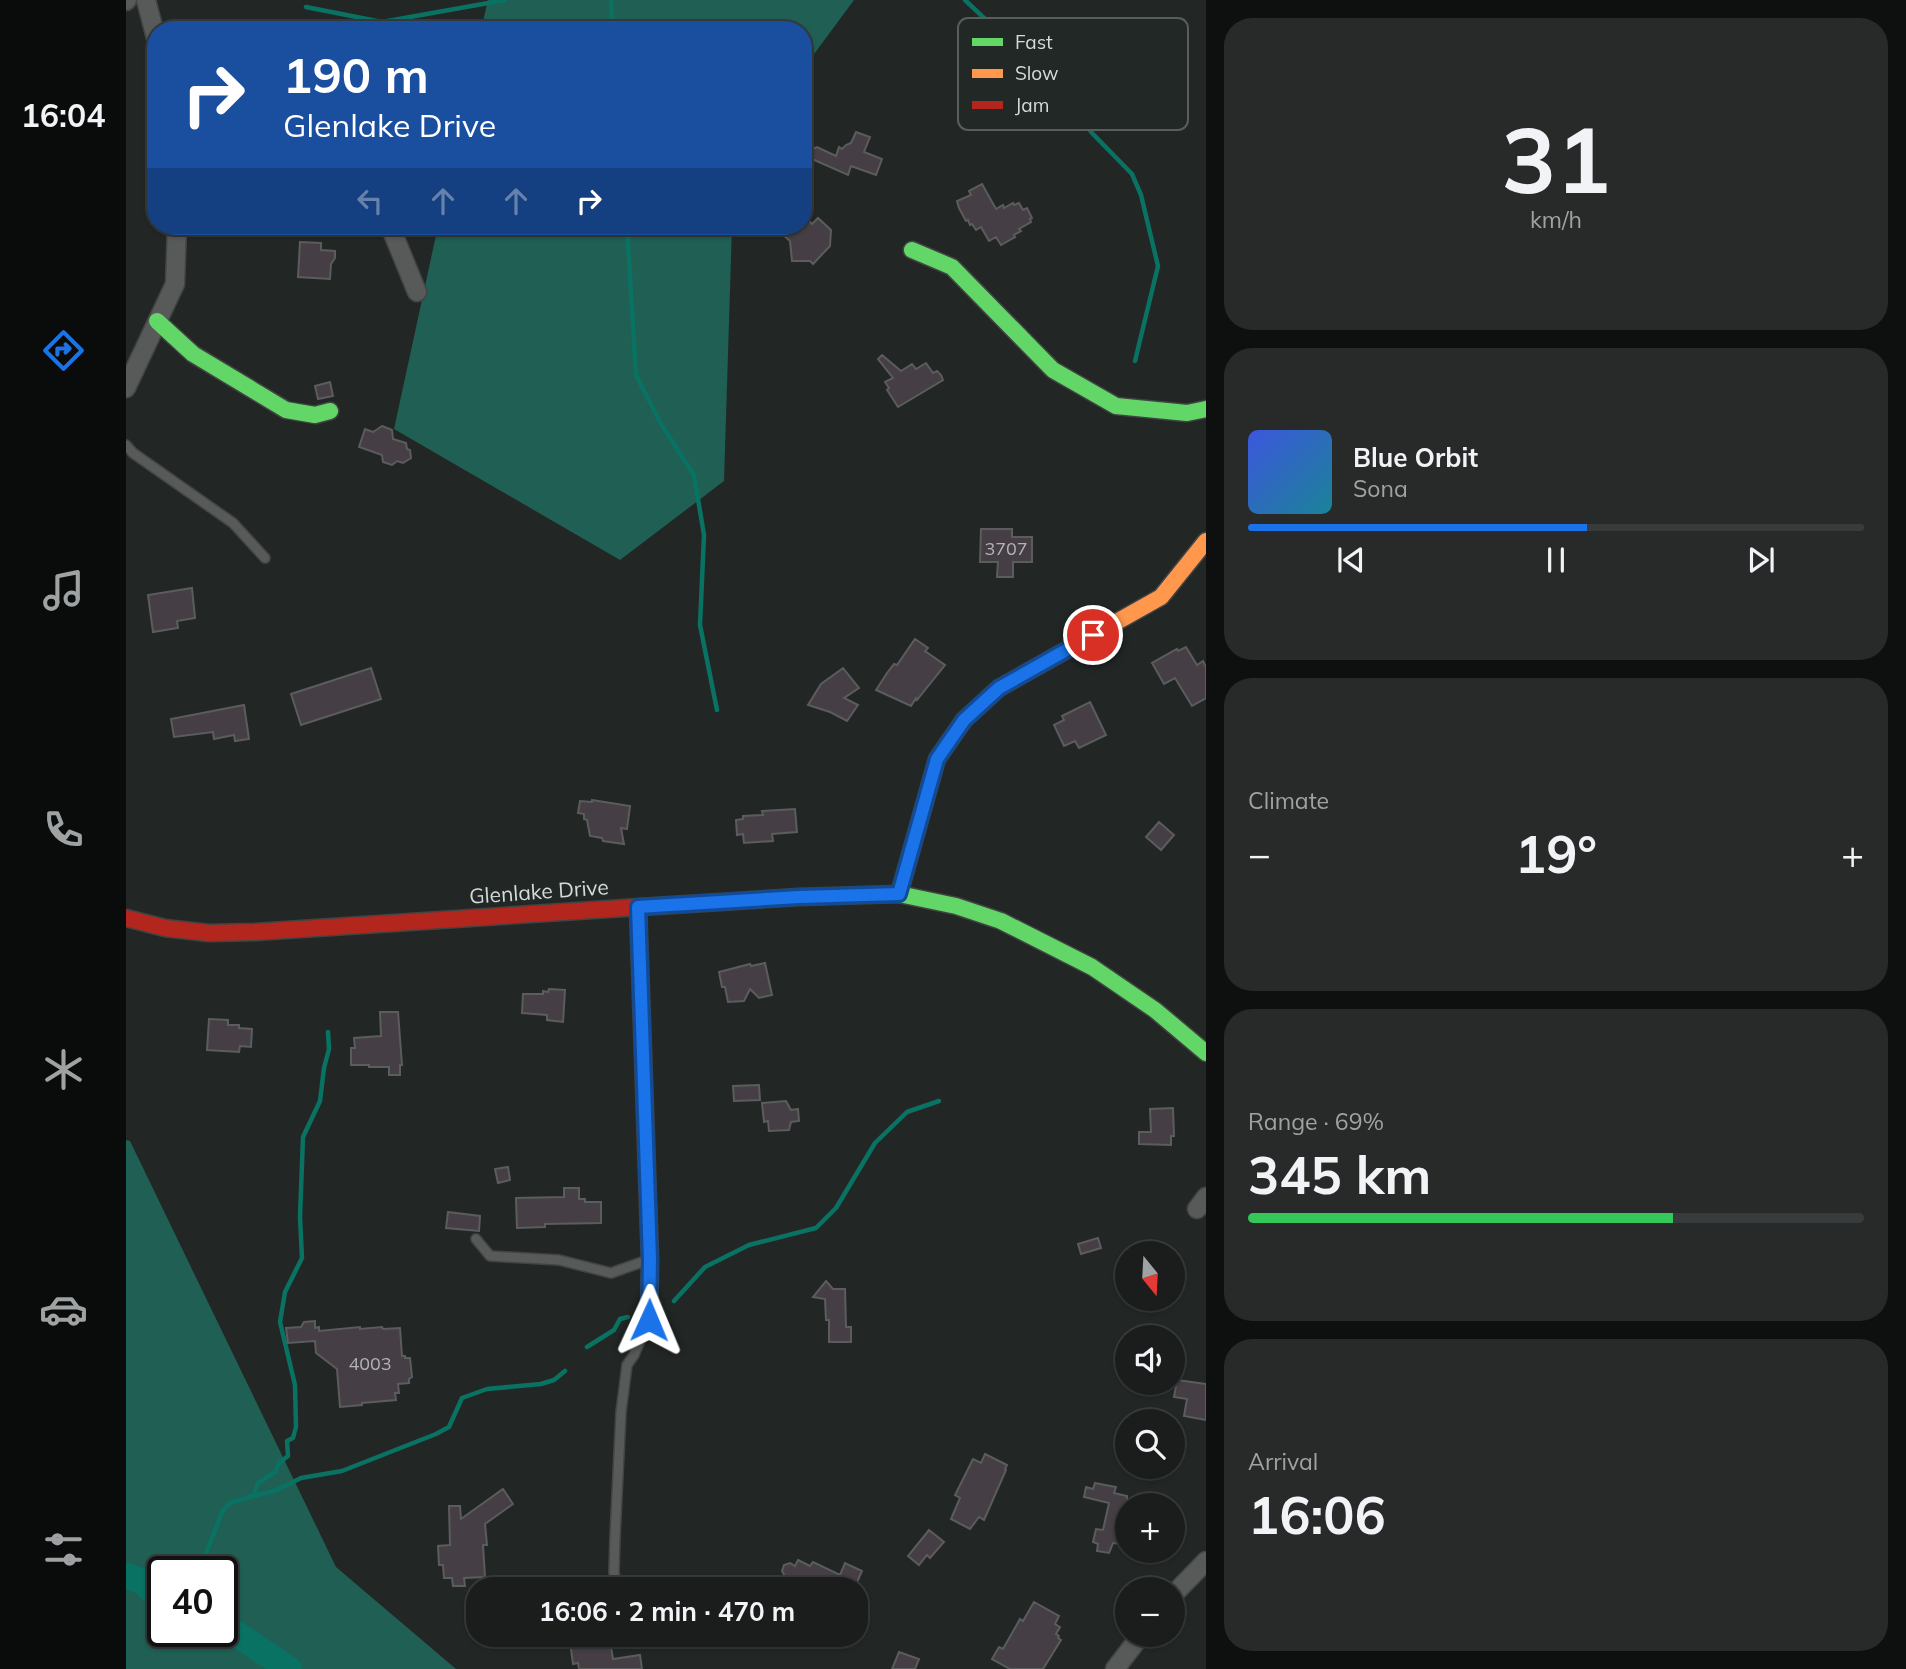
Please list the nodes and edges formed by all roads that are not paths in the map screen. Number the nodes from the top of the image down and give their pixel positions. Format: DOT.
graph roads {
  1 [pos="146,0"];
  2 [pos="152,21"];
  3 [pos="177,235"];
  4 [pos="394,235"];
  5 [pos="912,250"];
  6 [pos="417,292"];
  7 [pos="157,321"];
  8 [pos="126,388"];
  9 [pos="1206,409"];
  10 [pos="330,411"];
  11 [pos="126,445"];
  12 [pos="1206,541"];
  13 [pos="265,558"];
  14 [pos="899,894"];
  15 [pos="638,907"];
  16 [pos="126,918"];
  17 [pos="1206,1053"];
  18 [pos="476,1239"];
  19 [pos="650,1260"];
  20 [pos="649,1320"];
  21 [pos="1206,1561"];
  22 [pos="615,1577"];
  23 [pos="1185,1582"];
  24 [pos="1132,1647"];
  25 [pos="1115,1669"];
  1 -- 2 [label="street"];
  3 -- 7 [label="street"];
  4 -- 6 [label="street"];
  5 -- 9 [label="street"];
  7 -- 8 [label="street"];
  7 -- 10 [label="street"];
  11 -- 13 [label="lane"];
  12 -- 14 [label="street"];
  14 -- 15 [label="street, Glenlake Drive"];
  14 -- 17 [label="street, Glenlake Drive"];
  15 -- 16 [label="street, Glenlake Drive"];
  15 -- 19 [label="street"];
  18 -- 19 [label="lane"];
  19 -- 20 [label="street"];
  20 -- 22 [label="lane"];
  21 -- 23 [label="street"];
  24 -- 25 [label="street"];
}
